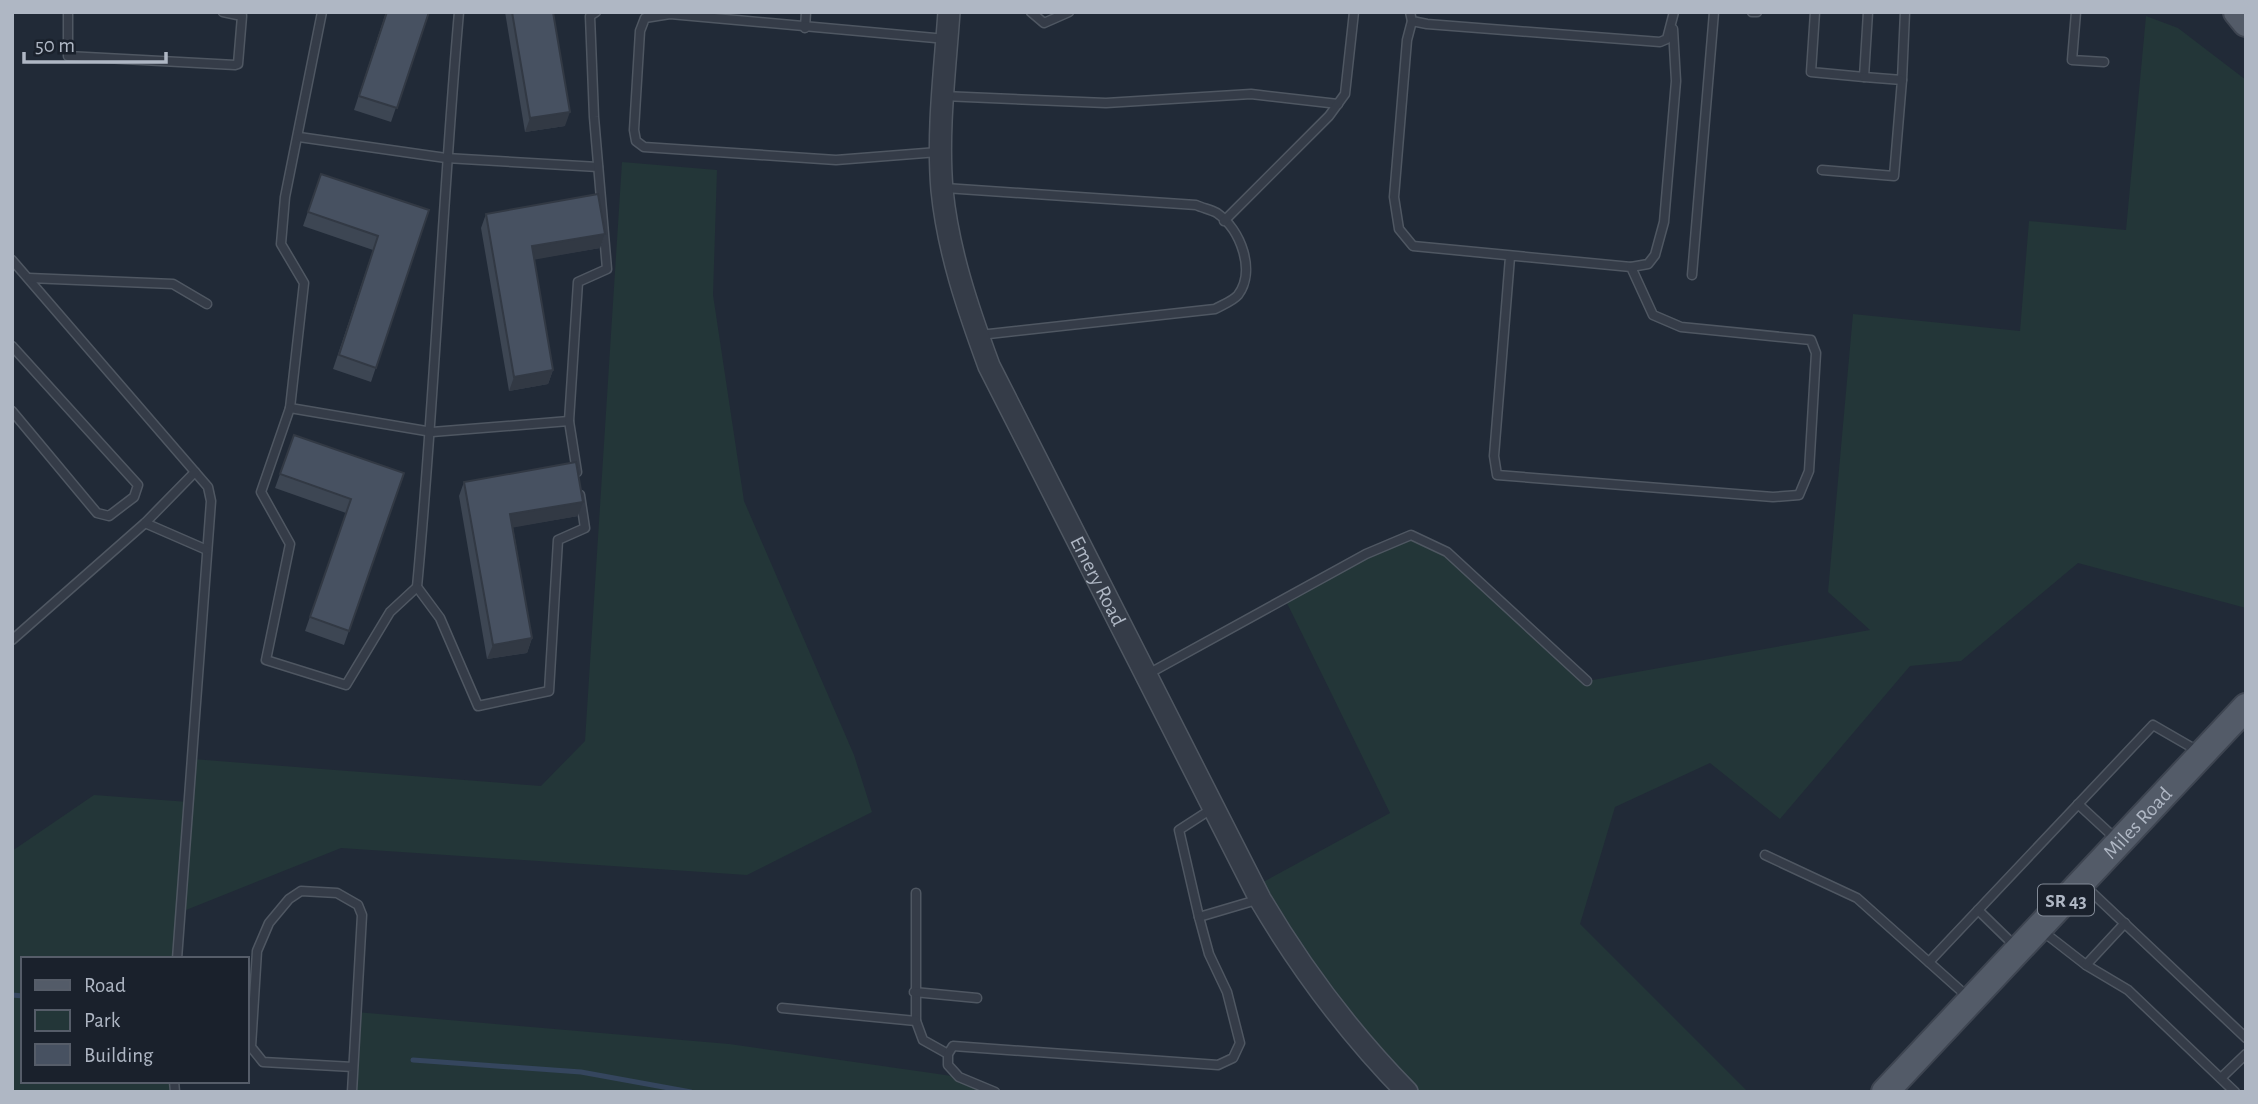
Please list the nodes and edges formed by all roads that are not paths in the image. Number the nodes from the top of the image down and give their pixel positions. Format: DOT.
graph roads {
  1 [pos="68,12"];
  2 [pos="223,12"];
  3 [pos="322,12"];
  4 [pos="459,12"];
  5 [pos="596,12"];
  6 [pos="806,12"];
  7 [pos="949,12"];
  8 [pos="1031,12"];
  9 [pos="1069,12"];
  10 [pos="1354,12"];
  11 [pos="1674,12"];
  12 [pos="1714,12"];
  13 [pos="1815,12"];
  14 [pos="1867,12"];
  15 [pos="1905,12"];
  16 [pos="2076,12"];
  17 [pos="2237,12"];
  18 [pos="670,13"];
  19 [pos="1411,16"];
  20 [pos="736,17"];
  21 [pos="2246,23"];
  22 [pos="1672,26"];
  23 [pos="805,28"];
  24 [pos="947,39"];
  25 [pos="2104,62"];
  26 [pos="1864,77"];
  27 [pos="1902,79"];
  28 [pos="943,96"];
  29 [pos="1338,104"];
  30 [pos="299,137"];
  31 [pos="941,151"];
  32 [pos="446,158"];
  33 [pos="598,167"];
  34 [pos="1822,170"];
  35 [pos="942,188"];
  36 [pos="1224,221"];
  37 [pos="1510,257"];
  38 [pos="12,260"];
  39 [pos="1631,267"];
  40 [pos="1692,275"];
  41 [pos="29,278"];
  42 [pos="207,304"];
  43 [pos="978,336"];
  44 [pos="12,346"];
  45 [pos="290,408"];
  46 [pos="12,411"];
  47 [pos="569,421"];
  48 [pos="432,432"];
  49 [pos="195,472"];
  50 [pos="145,523"];
  51 [pos="208,550"];
  52 [pos="417,587"];
  53 [pos="12,640"];
  54 [pos="1146,676"];
  55 [pos="1587,681"];
  56 [pos="2246,707"];
  57 [pos="2202,753"];
  58 [pos="2078,804"];
  59 [pos="1213,808"];
  60 [pos="2119,842"];
  61 [pos="1765,855"];
  62 [pos="2082,883"];
  63 [pos="916,893"];
  64 [pos="1260,899"];
  65 [pos="1978,910"];
  66 [pos="1199,917"];
  67 [pos="2125,923"];
  68 [pos="2039,929"];
  69 [pos="2019,949"];
  70 [pos="177,957"];
  71 [pos="1929,962"];
  72 [pos="2086,965"];
  73 [pos="914,992"];
  74 [pos="977,998"];
  75 [pos="1972,1000"];
  76 [pos="782,1008"];
  77 [pos="916,1021"];
  78 [pos="2246,1038"];
  79 [pos="948,1054"];
  80 [pos="2246,1054"];
  81 [pos="353,1067"];
  82 [pos="2221,1078"];
  83 [pos="352,1092"];
  84 [pos="995,1092"];
  85 [pos="1407,1092"];
  86 [pos="1885,1092"];
  87 [pos="2235,1092"];
  1 -- 2 [label="lane"];
  3 -- 30 [label="lane"];
  4 -- 32 [label="lane"];
  5 -- 33 [label="lane"];
  6 -- 23 [label="lane"];
  7 -- 24 [label="street, Emery Road"];
  8 -- 9 [label="lane"];
  10 -- 29 [label="lane"];
  11 -- 22 [label="lane"];
  12 -- 40 [label="lane"];
  13 -- 26 [label="lane"];
  14 -- 26 [label="lane"];
  15 -- 27 [label="lane"];
  16 -- 25 [label="lane"];
  17 -- 21 [label="main road"];
  18 -- 20 [label="lane"];
  18 -- 31 [label="lane"];
  19 -- 22 [label="lane"];
  19 -- 37 [label="lane"];
  20 -- 23 [label="lane"];
  22 -- 39 [label="lane"];
  23 -- 24 [label="lane"];
  24 -- 28 [label="street, Emery Road"];
  26 -- 27 [label="lane"];
  27 -- 34 [label="lane"];
  28 -- 29 [label="lane"];
  28 -- 31 [label="street, Emery Road"];
  29 -- 36 [label="lane"];
  30 -- 32 [label="lane"];
  30 -- 45 [label="lane"];
  31 -- 35 [label="street, Emery Road"];
  32 -- 33 [label="lane"];
  32 -- 48 [label="lane"];
  33 -- 47 [label="lane"];
  35 -- 36 [label="lane"];
  35 -- 43 [label="street, Emery Road"];
  36 -- 43 [label="lane"];
  37 -- 39 [label="lane"];
  37 -- 39 [label="lane"];
  38 -- 41 [label="lane"];
  41 -- 42 [label="lane"];
  41 -- 49 [label="lane"];
  43 -- 54 [label="street, Emery Road"];
  44 -- 46 [label="lane"];
  45 -- 48 [label="lane"];
  45 -- 52 [label="lane"];
  47 -- 48 [label="lane"];
  47 -- 52 [label="lane"];
  48 -- 52 [label="lane"];
  49 -- 50 [label="lane"];
  49 -- 51 [label="lane"];
  50 -- 51 [label="lane"];
  50 -- 53 [label="lane"];
  51 -- 70 [label="lane"];
  54 -- 55 [label="lane"];
  54 -- 59 [label="street, Emery Road"];
  56 -- 57 [label="main road, Miles Road / SR 43"];
  57 -- 58 [label="lane"];
  57 -- 60 [label="main road, Miles Road / SR 43"];
  58 -- 60 [label="lane"];
  58 -- 65 [label="lane"];
  59 -- 64 [label="street, Emery Road"];
  59 -- 66 [label="lane"];
  60 -- 62 [label="main road, Miles Road / SR 43"];
  61 -- 71 [label="lane"];
  62 -- 67 [label="lane"];
  62 -- 68 [label="main road, Miles Road / SR 43"];
  63 -- 73 [label="lane"];
  64 -- 66 [label="lane"];
  64 -- 85 [label="street, Emery Road"];
  65 -- 69 [label="lane"];
  65 -- 71 [label="lane"];
  66 -- 79 [label="lane"];
  67 -- 72 [label="lane"];
  67 -- 78 [label="lane"];
  68 -- 69 [label="main road, Miles Road / SR 43"];
  68 -- 72 [label="lane"];
  69 -- 75 [label="main road, Miles Road / SR 43"];
  71 -- 75 [label="lane"];
  72 -- 82 [label="lane"];
  73 -- 74 [label="lane"];
  73 -- 77 [label="lane"];
  75 -- 86 [label="main road, Miles Road / SR 43"];
  76 -- 77 [label="lane"];
  77 -- 79 [label="lane"];
  79 -- 84 [label="lane"];
  80 -- 82 [label="lane"];
  81 -- 81 [label="lane"];
  81 -- 83 [label="lane"];
  82 -- 87 [label="lane"];
}
